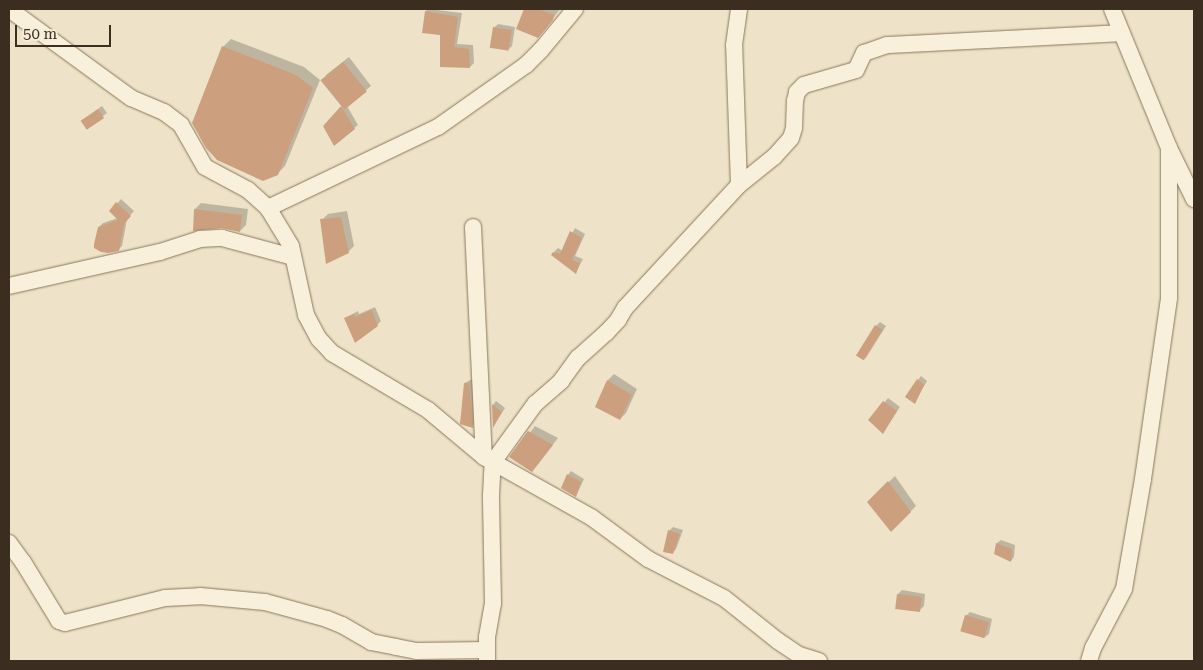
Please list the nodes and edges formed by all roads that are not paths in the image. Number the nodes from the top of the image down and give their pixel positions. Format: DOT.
graph roads {
  1 [pos="9,9"];
  2 [pos="575,9"];
  3 [pos="738,9"];
  4 [pos="1112,9"];
  5 [pos="1121,33"];
  6 [pos="1169,148"];
  7 [pos="739,185"];
  8 [pos="1194,199"];
  9 [pos="268,208"];
  10 [pos="473,227"];
  11 [pos="293,257"];
  12 [pos="9,286"];
  13 [pos="489,460"];
  14 [pos="9,543"];
  15 [pos="487,655"];
  16 [pos="819,661"];
  17 [pos="1089,661"];
  1 -- 9 [label="street"];
  2 -- 9 [label="street"];
  3 -- 7 [label="street"];
  4 -- 5 [label="street"];
  5 -- 6 [label="street"];
  5 -- 7 [label="street"];
  6 -- 8 [label="street"];
  6 -- 17 [label="street"];
  7 -- 13 [label="street"];
  9 -- 11 [label="street"];
  10 -- 13 [label="street"];
  11 -- 12 [label="street"];
  11 -- 13 [label="street"];
  13 -- 15 [label="street"];
  13 -- 16 [label="street"];
  14 -- 15 [label="street"];
}
